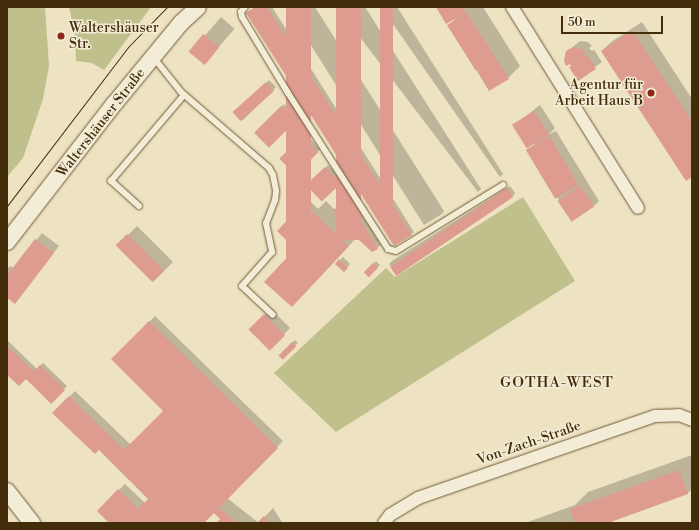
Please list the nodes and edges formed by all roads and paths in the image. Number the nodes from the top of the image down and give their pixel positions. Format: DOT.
graph roads {
  1 [pos="198,7"];
  2 [pos="245,7"];
  3 [pos="512,7"];
  4 [pos="153,56"];
  5 [pos="184,95"];
  6 [pos="503,185"];
  7 [pos="139,206"];
  8 [pos="638,208"];
  9 [pos="7,242"];
  10 [pos="274,315"];
  11 [pos="692,420"];
  12 [pos="7,491"];
  13 [pos="32,523"];
  14 [pos="384,523"];
  1 -- 4 [label="main road, Waltershäuser Straße"];
  2 -- 6 [label="lane"];
  3 -- 8 [label="street"];
  4 -- 5 [label="lane"];
  4 -- 9 [label="main road, Waltershäuser Straße"];
  5 -- 7 [label="lane"];
  5 -- 10 [label="lane"];
  11 -- 14 [label="street, Von-Zach-Straße"];
  12 -- 13 [label="main road"];
}
